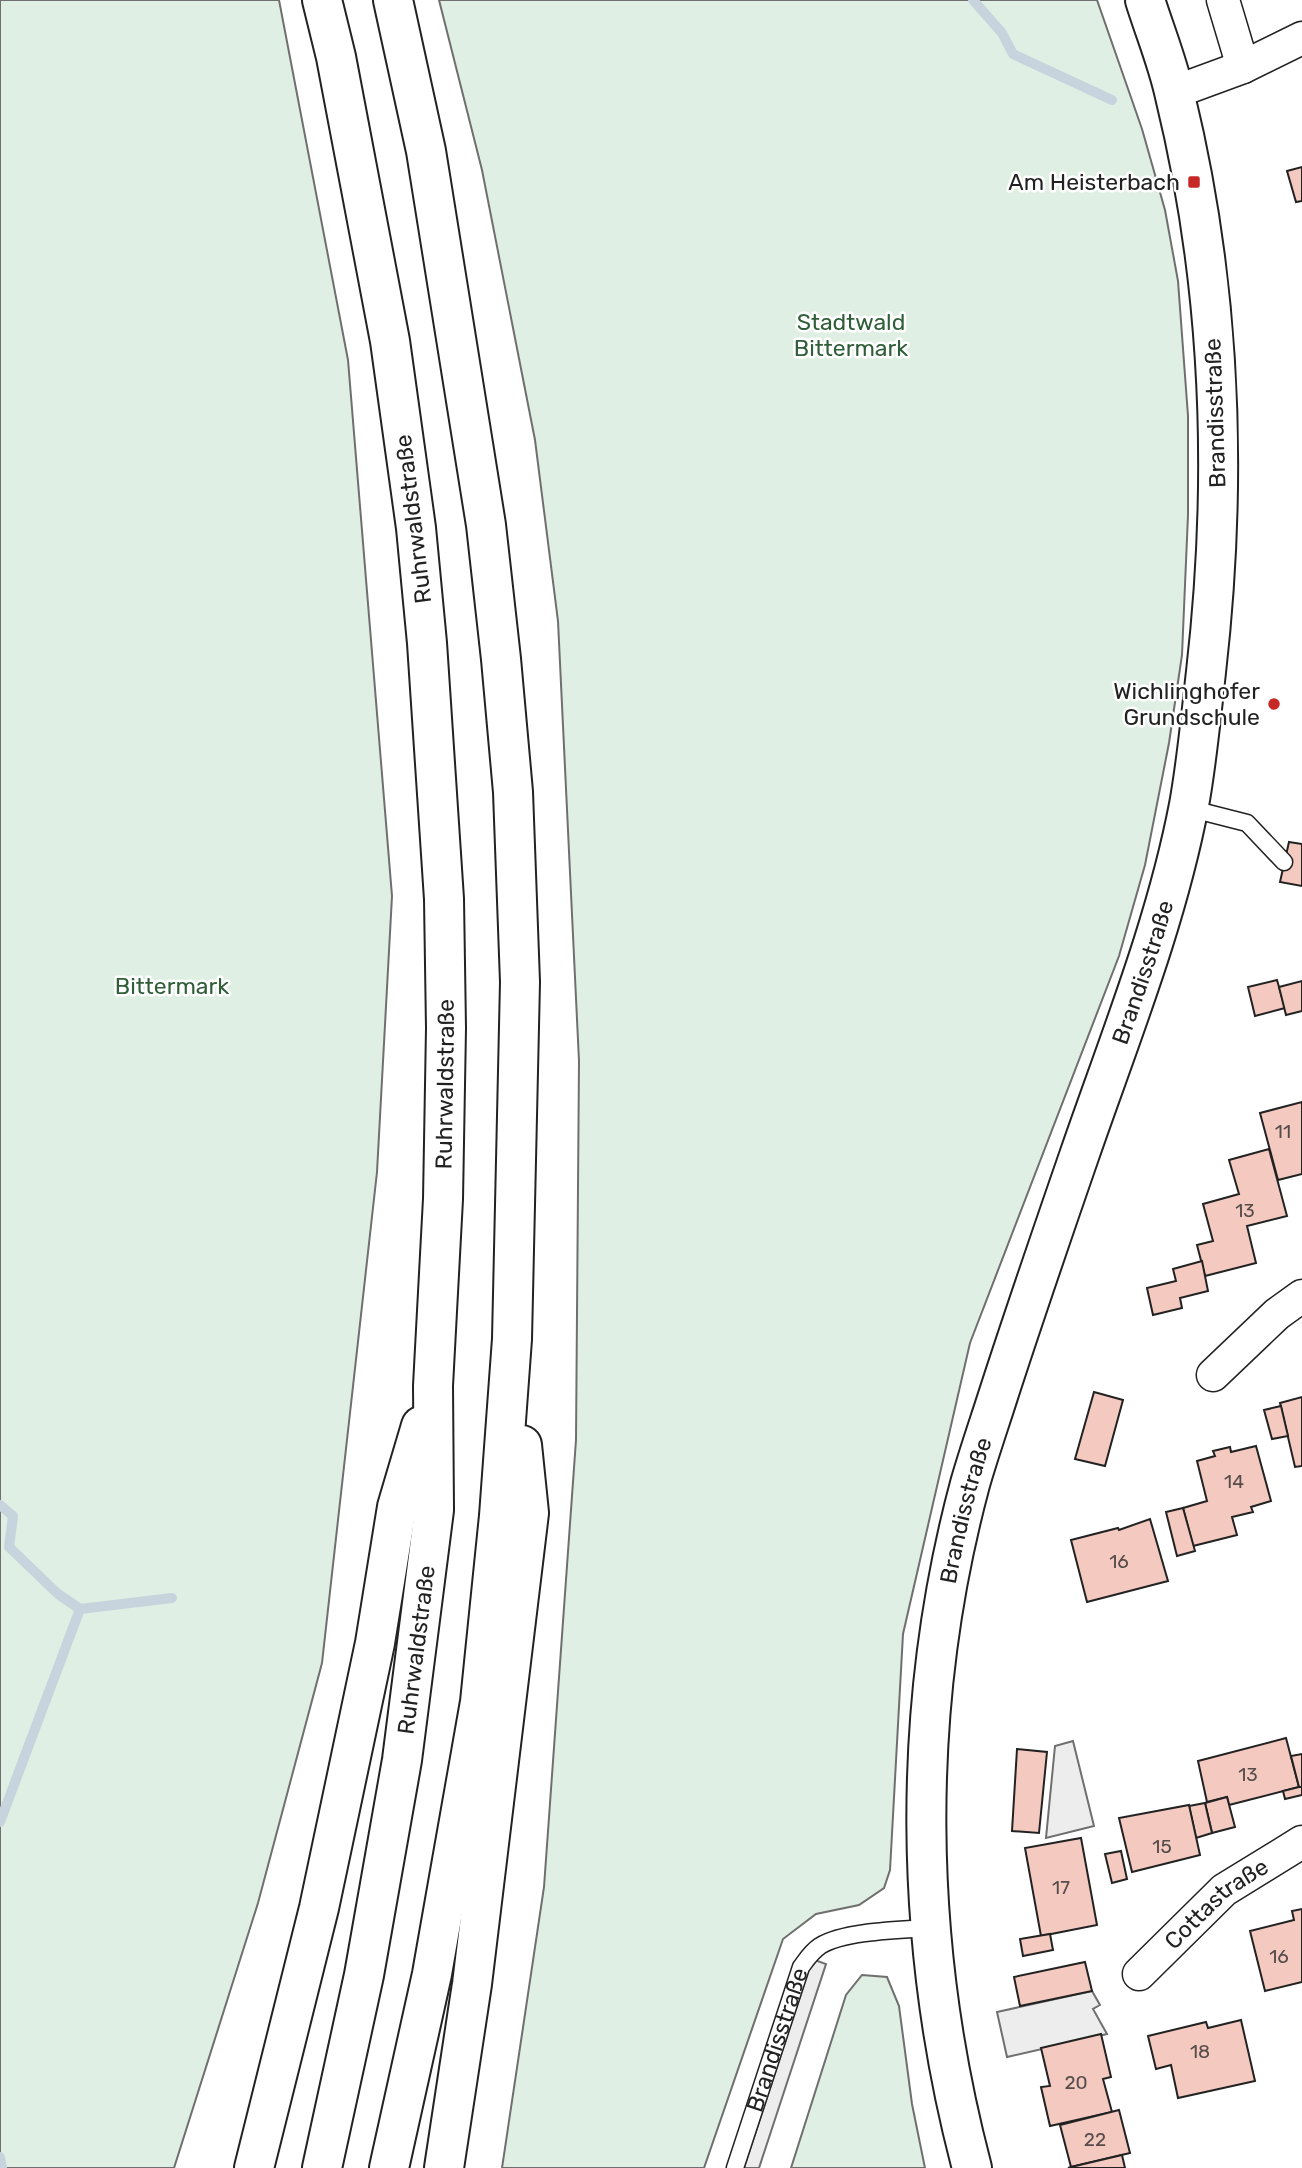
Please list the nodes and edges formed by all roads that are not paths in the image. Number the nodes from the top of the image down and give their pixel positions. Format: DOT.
graph roads {
  1 [pos="322,0"];
  2 [pos="393,0"];
  3 [pos="1145,0"];
  4 [pos="1223,0"];
  5 [pos="1302,38"];
  6 [pos="1243,67"];
  7 [pos="1175,92"];
  8 [pos="1188,808"];
  9 [pos="1284,862"];
  10 [pos="1302,1296"];
  11 [pos="512,1339"];
  12 [pos="1213,1375"];
  13 [pos="433,1386"];
  14 [pos="1302,1842"];
  15 [pos="930,1928"];
  16 [pos="1139,1974"];
  17 [pos="270,2108"];
  18 [pos="246,2168"];
  19 [pos="254,2168"];
  20 [pos="321,2168"];
  21 [pos="389,2168"];
  22 [pos="444,2168"];
  23 [pos="735,2168"];
  24 [pos="972,2168"];
  1 -- 13 [label="main road, Ruhrwaldstraße"];
  2 -- 11 [label="main road"];
  3 -- 7 [label="main road, Brandisstraße"];
  4 -- 6 [label="street"];
  5 -- 6 [label="street"];
  6 -- 7 [label="street"];
  7 -- 8 [label="main road, Brandisstraße"];
  8 -- 9 [label="lane"];
  8 -- 15 [label="main road, Brandisstraße"];
  10 -- 12 [label="street"];
  11 -- 21 [label="main road"];
  11 -- 22 [label="main road"];
  13 -- 17 [label="main road"];
  13 -- 20 [label="main road, Ruhrwaldstraße"];
  14 -- 16 [label="street, Cottastraße"];
  15 -- 23 [label="lane, Brandisstraße"];
  15 -- 24 [label="main road, Brandisstraße"];
  17 -- 18 [label="main road"];
  17 -- 19 [label="main road"];
}
